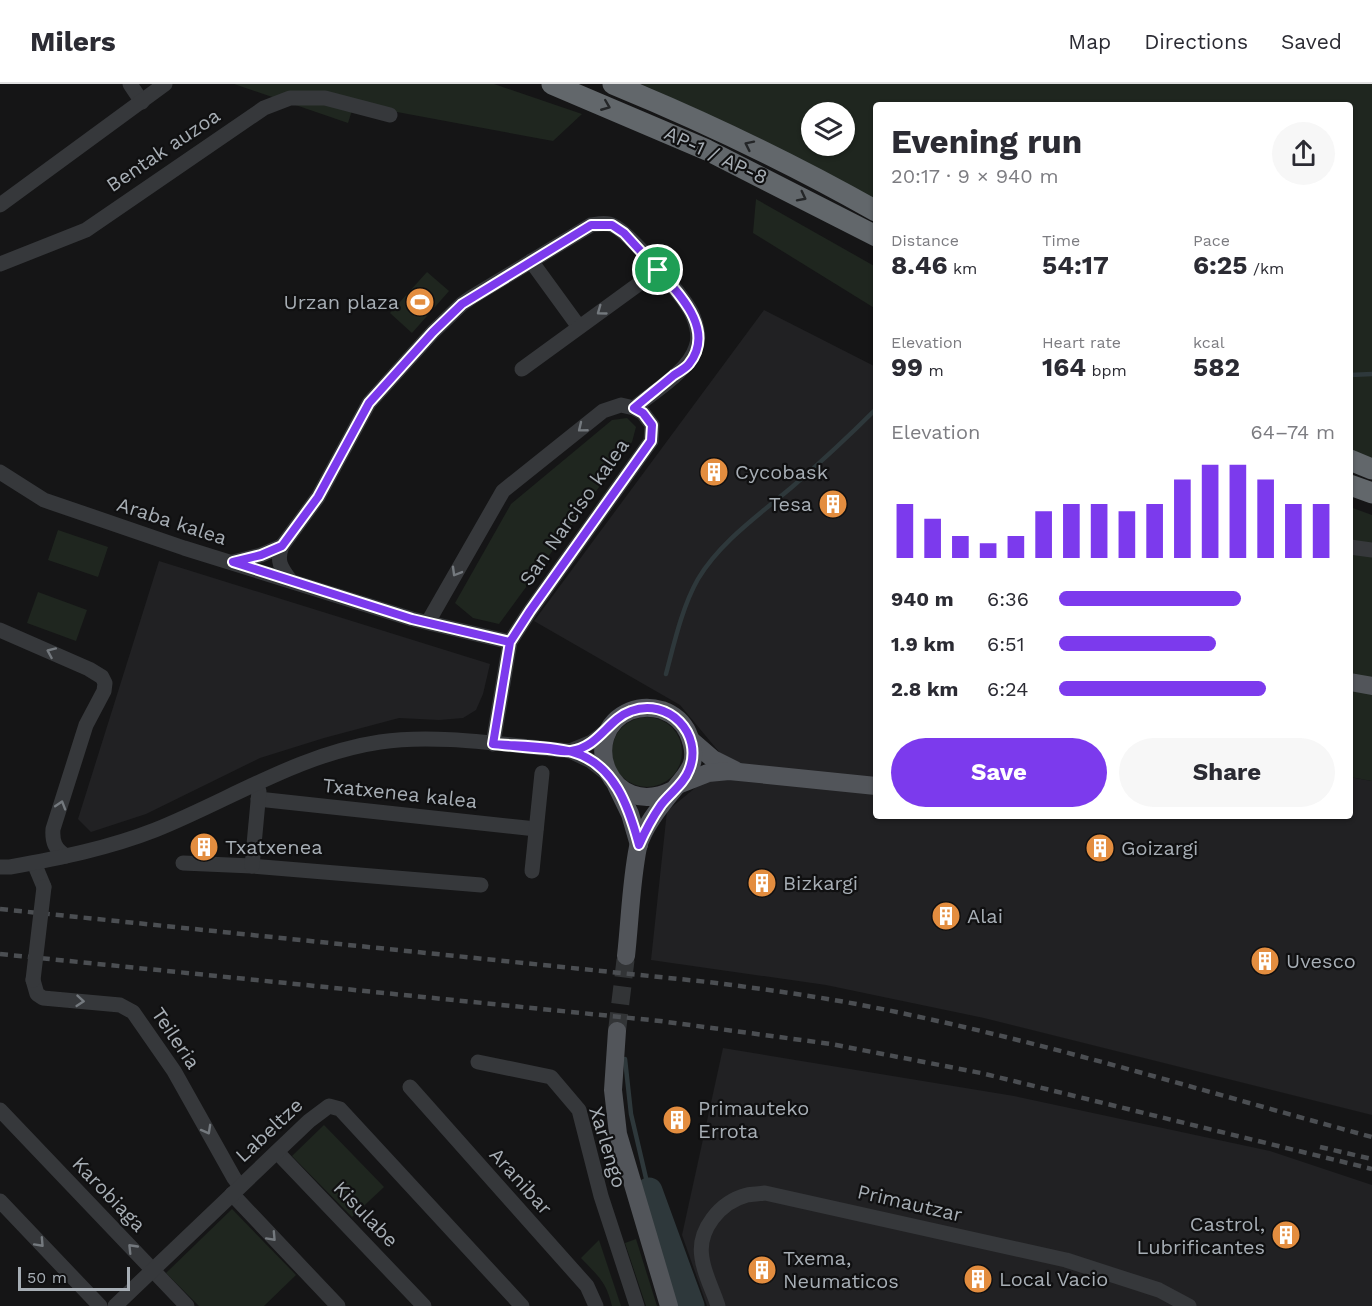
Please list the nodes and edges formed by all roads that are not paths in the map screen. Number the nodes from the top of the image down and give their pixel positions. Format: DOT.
graph roads {
  1 [pos="130,84"];
  2 [pos="165,84"];
  3 [pos="552,84"];
  4 [pos="613,84"];
  5 [pos="142,102"];
  6 [pos="390,115"];
  7 [pos="0,205"];
  8 [pos="873,209"];
  9 [pos="873,235"];
  10 [pos="531,261"];
  11 [pos="0,264"];
  12 [pos="658,270"];
  13 [pos="579,327"];
  14 [pos="522,369"];
  15 [pos="634,408"];
  16 [pos="1353,461"];
  17 [pos="1372,469"];
  18 [pos="0,472"];
  19 [pos="1353,486"];
  20 [pos="1372,493"];
  21 [pos="282,546"];
  22 [pos="1353,547"];
  23 [pos="1372,550"];
  24 [pos="233,562"];
  25 [pos="290,580"];
  26 [pos="428,622"];
  27 [pos="0,630"];
  28 [pos="510,642"];
  29 [pos="1353,683"];
  30 [pos="1372,686"];
  31 [pos="610,727"];
  32 [pos="691,740"];
  33 [pos="493,744"];
  34 [pos="570,751"];
  35 [pos="739,772"];
  36 [pos="542,773"];
  37 [pos="613,780"];
  38 [pos="260,781"];
  39 [pos="873,786"];
  40 [pos="677,787"];
  41 [pos="258,799"];
  42 [pos="536,829"];
  43 [pos="639,845"];
  44 [pos="66,856"];
  45 [pos="34,863"];
  46 [pos="183,863"];
  47 [pos="252,866"];
  48 [pos="0,867"];
  49 [pos="532,871"];
  50 [pos="481,885"];
  51 [pos="626,956"];
  52 [pos="617,1031"];
  53 [pos="478,1062"];
  54 [pos="410,1087"];
  55 [pos="0,1110"];
  56 [pos="277,1152"];
  57 [pos="236,1190"];
  58 [pos="0,1201"];
  59 [pos="153,1270"];
  60 [pos="100,1306"];
  61 [pos="115,1306"];
  62 [pos="187,1306"];
  63 [pos="338,1306"];
  64 [pos="424,1306"];
  65 [pos="522,1306"];
  66 [pos="596,1306"];
  67 [pos="637,1306"];
  68 [pos="669,1306"];
  69 [pos="718,1306"];
  70 [pos="1189,1306"];
  1 -- 5 [label="street"];
  2 -- 5 [label="street"];
  3 -- 9 [label="highway, AP-1 / AP-8, one-way"];
  8 -- 4 [label="highway, AP-1 / AP-8, one-way"];
  5 -- 7 [label="street"];
  6 -- 11 [label="street, Bentak auzoa"];
  10 -- 12 [label="street"];
  10 -- 13 [label="street"];
  10 -- 21 [label="street"];
  12 -- 13 [label="street, one-way"];
  12 -- 15 [label="street"];
  13 -- 14 [label="street"];
  15 -- 26 [label="street, one-way"];
  15 -- 28 [label="street, San Narciso kalea"];
  16 -- 17 [label="highway"];
  18 -- 24 [label="street, Araba kalea"];
  19 -- 20 [label="highway"];
  21 -- 24 [label="street"];
  21 -- 25 [label="street"];
  22 -- 23 [label="street"];
  24 -- 25 [label="street, Araba kalea"];
  25 -- 26 [label="street, Araba kalea"];
  26 -- 28 [label="street, Araba kalea"];
  44 -- 27 [label="street, one-way"];
  28 -- 33 [label="street"];
  29 -- 30 [label="main road"];
  31 -- 32 [label="main road"];
  31 -- 34 [label="street"];
  31 -- 37 [label="main road"];
  32 -- 35 [label="main road"];
  32 -- 40 [label="main road"];
  33 -- 34 [label="street"];
  33 -- 38 [label="street"];
  34 -- 37 [label="street"];
  35 -- 39 [label="main road"];
  35 -- 40 [label="main road"];
  36 -- 42 [label="street"];
  37 -- 40 [label="main road"];
  37 -- 43 [label="main road"];
  38 -- 41 [label="street"];
  38 -- 44 [label="street"];
  40 -- 43 [label="main road"];
  41 -- 42 [label="street, Txatxenea kalea"];
  41 -- 47 [label="street"];
  42 -- 49 [label="street"];
  43 -- 51 [label="main road"];
  44 -- 45 [label="street"];
  45 -- 48 [label="street"];
  45 -- 57 [label="street, Teileria, one-way, bridge"];
  46 -- 47 [label="street"];
  47 -- 50 [label="street"];
  52 -- 68 [label="main road"];
  53 -- 67 [label="street, Xarlengo"];
  54 -- 66 [label="street, Aranibar"];
  59 -- 55 [label="street, Karobiaga, one-way"];
  56 -- 57 [label="street, Labeltze"];
  56 -- 64 [label="street, Kisulabe"];
  56 -- 65 [label="street, Labeltze"];
  57 -- 59 [label="street, Labeltze"];
  57 -- 63 [label="street, Teileria, one-way"];
  58 -- 60 [label="street, one-way"];
  59 -- 61 [label="street, Labeltze"];
  59 -- 62 [label="street, Karobiaga"];
  69 -- 70 [label="street, Primautzar"];
}
